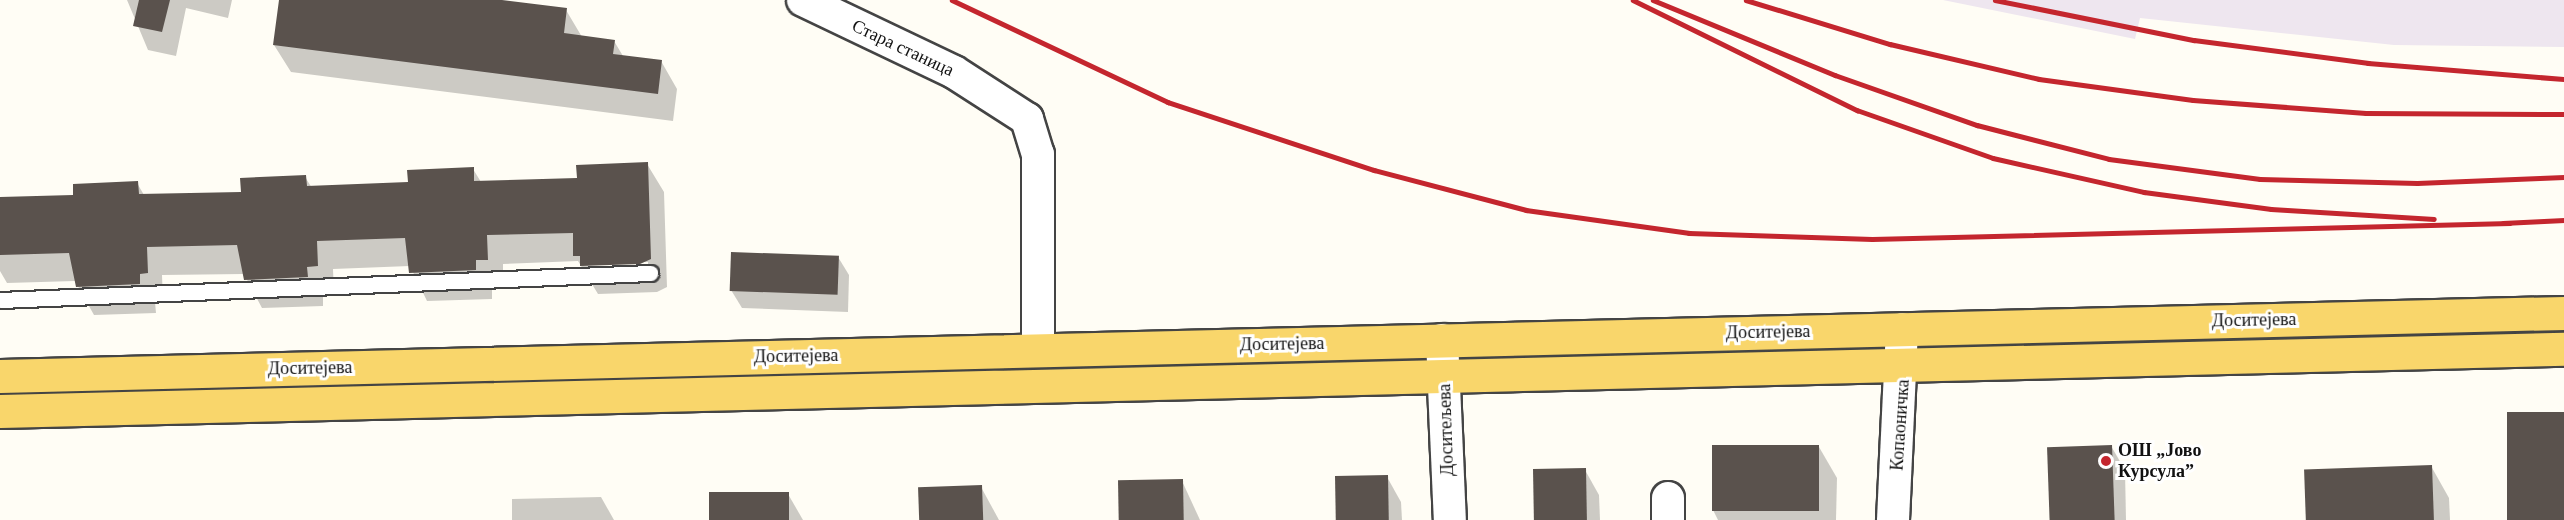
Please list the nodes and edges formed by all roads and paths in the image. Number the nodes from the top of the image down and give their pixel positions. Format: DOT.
graph roads {
  1 [pos="803,0"];
  2 [pos="650,273"];
  3 [pos="0,300"];
  4 [pos="2564,313"];
  5 [pos="1902,329"];
  6 [pos="1442,340"];
  7 [pos="1038,350"];
  8 [pos="2564,350"];
  9 [pos="1904,365"];
  10 [pos="0,376"];
  11 [pos="1444,376"];
  12 [pos="0,411"];
  13 [pos="1450,520"];
  14 [pos="1893,520"];
  1 -- 7 [label="street, Стара станица"];
  2 -- 3 [label="lane"];
  4 -- 5 [label="main road, Доситејева"];
  5 -- 6 [label="main road, Доситејева"];
  5 -- 9 [label="street, Копаоничка"];
  6 -- 7 [label="main road, Доситејева"];
  6 -- 11 [label="street, Доситељева"];
  7 -- 10 [label="main road, Доситејева"];
  8 -- 9 [label="main road, Доситејева"];
  9 -- 11 [label="main road, Доситејева"];
  9 -- 14 [label="street, Копаоничка"];
  11 -- 12 [label="main road, Доситејева"];
  11 -- 13 [label="street, Доситељева"];
}
